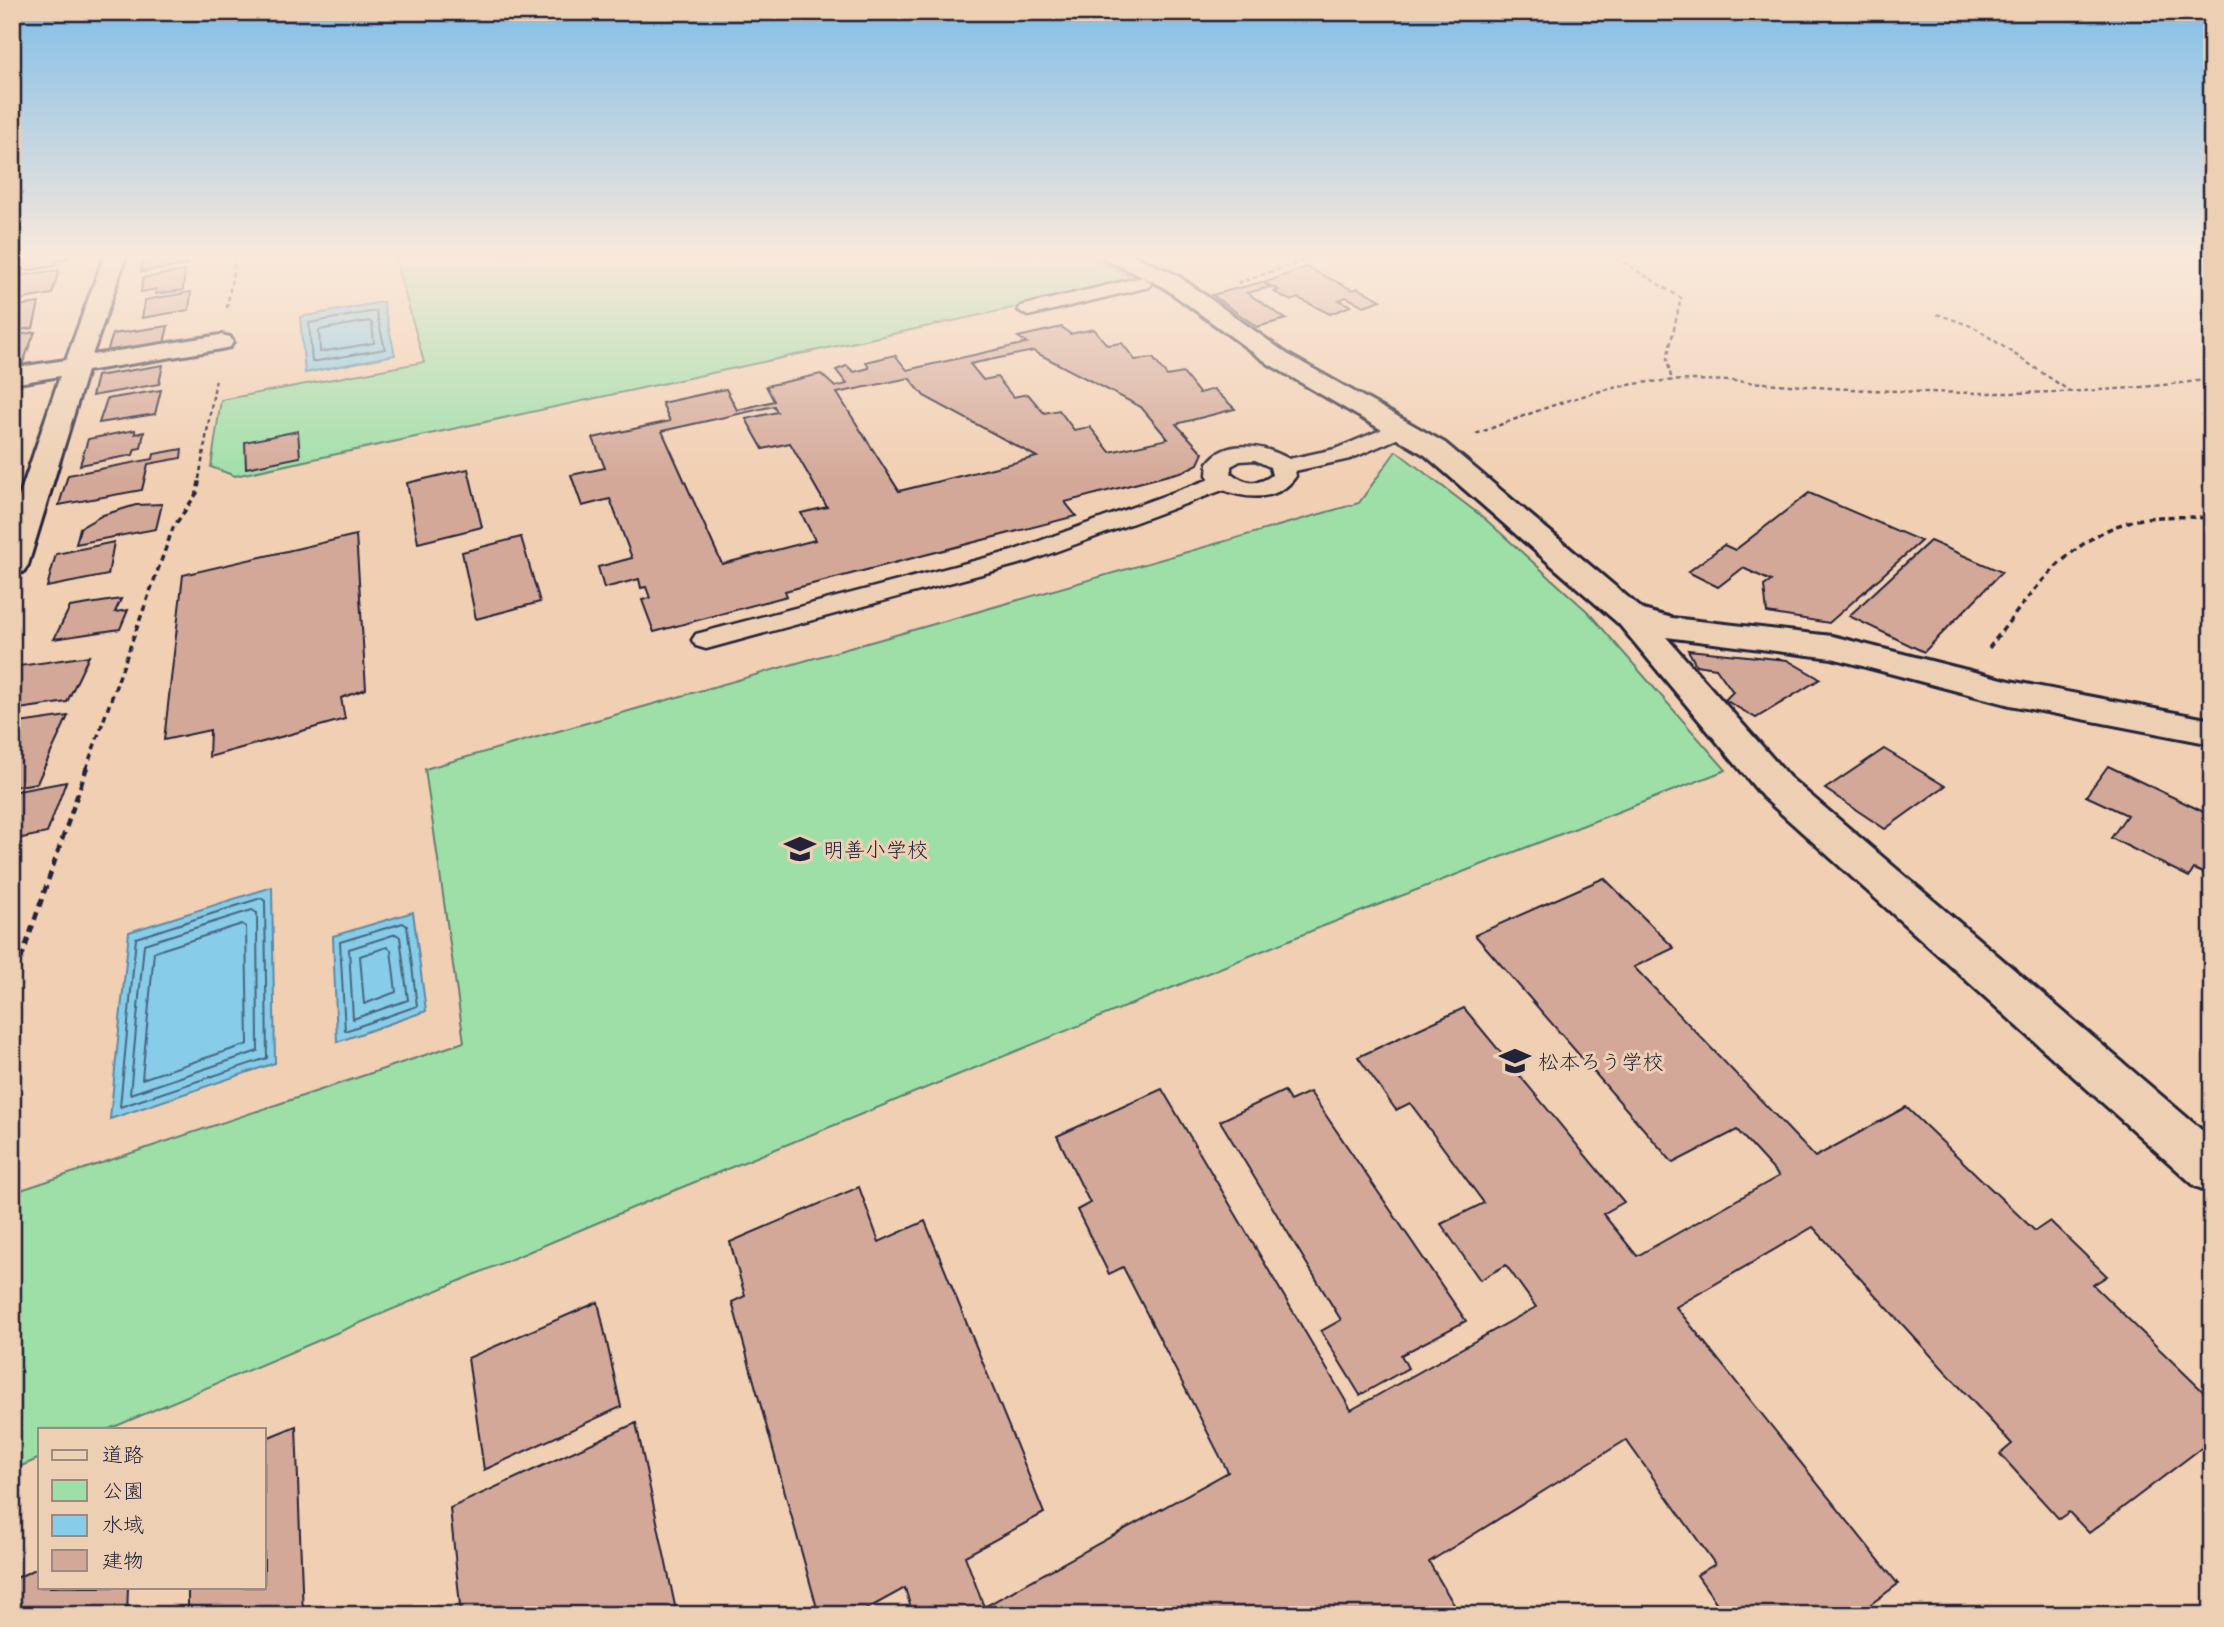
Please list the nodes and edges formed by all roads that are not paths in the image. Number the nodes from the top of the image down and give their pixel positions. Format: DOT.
graph roads {
  1 [pos="89,330"];
  2 [pos="1238,330"];
  3 [pos="221,342"];
  4 [pos="76,366"];
  5 [pos="12,376"];
  6 [pos="1401,429"];
  7 [pos="1283,467"];
  8 [pos="1225,481"];
  9 [pos="12,565"];
  10 [pos="1631,617"];
  11 [pos="705,640"];
  12 [pos="2212,732"];
  13 [pos="2212,1170"];
  1 -- 4 [label="street"];
  2 -- 6 [label="street"];
  3 -- 4 [label="street"];
  4 -- 5 [label="street"];
  4 -- 9 [label="street"];
  6 -- 7 [label="lane"];
  6 -- 10 [label="street"];
  7 -- 8 [label="lane"];
  7 -- 8 [label="lane"];
  8 -- 11 [label="lane"];
  10 -- 12 [label="street"];
  10 -- 13 [label="street"];
}
